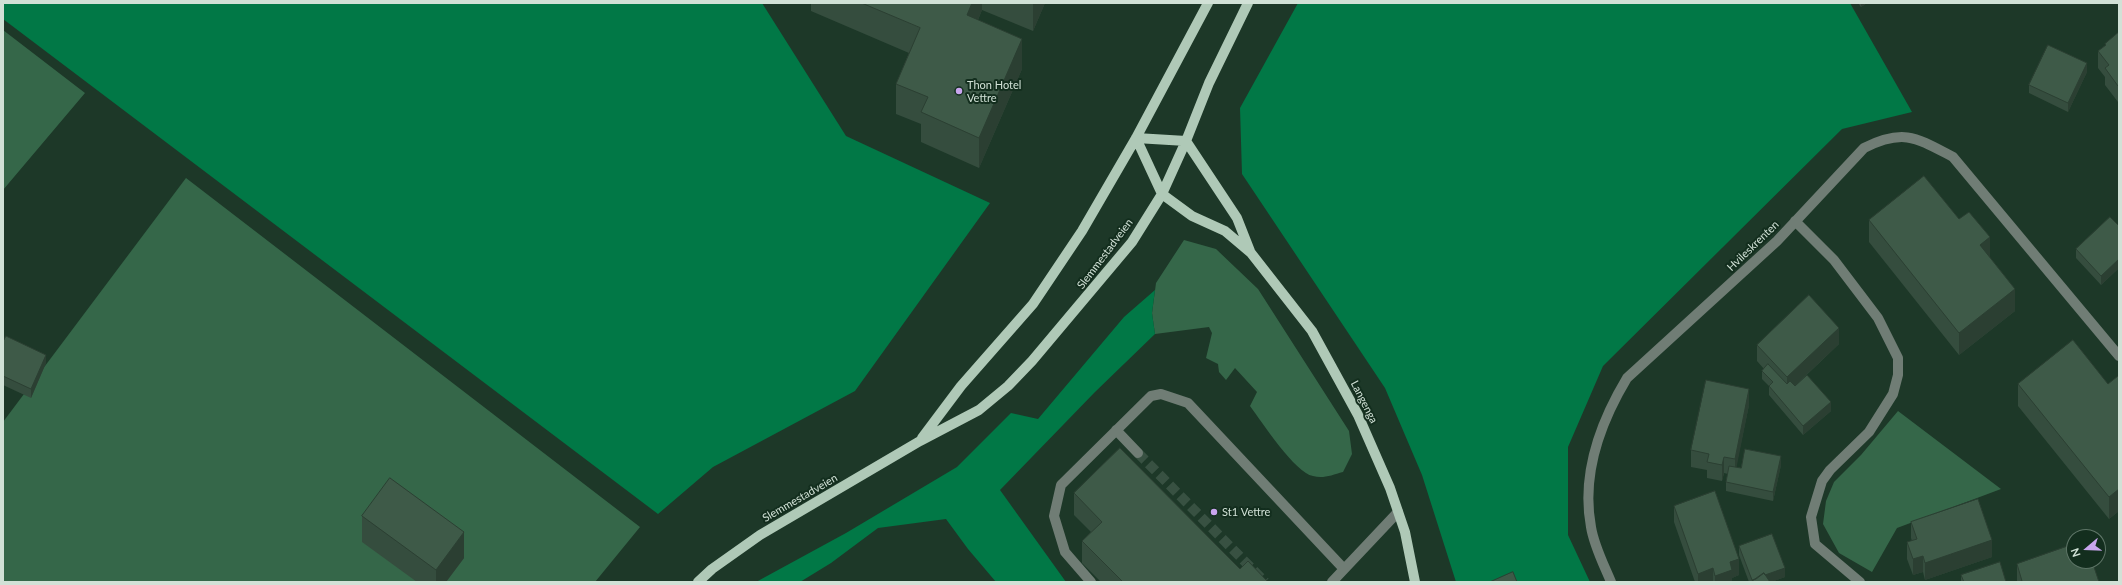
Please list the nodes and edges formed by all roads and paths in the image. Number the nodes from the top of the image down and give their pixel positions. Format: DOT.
graph roads {
  1 [pos="1208,3"];
  2 [pos="1248,3"];
  3 [pos="1136,138"];
  4 [pos="1186,141"];
  5 [pos="1162,194"];
  6 [pos="1795,221"];
  7 [pos="1251,253"];
  8 [pos="2119,356"];
  9 [pos="1116,430"];
  10 [pos="920,441"];
  11 [pos="1138,453"];
  12 [pos="1398,512"];
  13 [pos="1344,569"];
  14 [pos="698,582"];
  15 [pos="1091,582"];
  16 [pos="1332,582"];
  17 [pos="1415,582"];
  18 [pos="1611,582"];
  19 [pos="1860,582"];
  1 -- 3 [label="main road, Slemmestadveien"];
  2 -- 4 [label="main road, Slemmestadveien"];
  3 -- 4 [label="main road"];
  3 -- 5 [label="main road, Langenga"];
  3 -- 10 [label="main road, Slemmestadveien"];
  4 -- 5 [label="main road, Slemmestadveien"];
  4 -- 7 [label="main road, Langenga"];
  5 -- 7 [label="main road, Langenga"];
  5 -- 10 [label="main road, Slemmestadveien"];
  6 -- 8 [label="street"];
  6 -- 18 [label="street, Hvileskrenten"];
  6 -- 19 [label="street, Hvileskrenten"];
  7 -- 12 [label="main road, Langenga"];
  9 -- 11 [label="street"];
  9 -- 13 [label="street"];
  9 -- 15 [label="street"];
  10 -- 14 [label="main road, Slemmestadveien"];
  12 -- 13 [label="street"];
  12 -- 17 [label="main road, Langenga"];
  13 -- 16 [label="street"];
}
